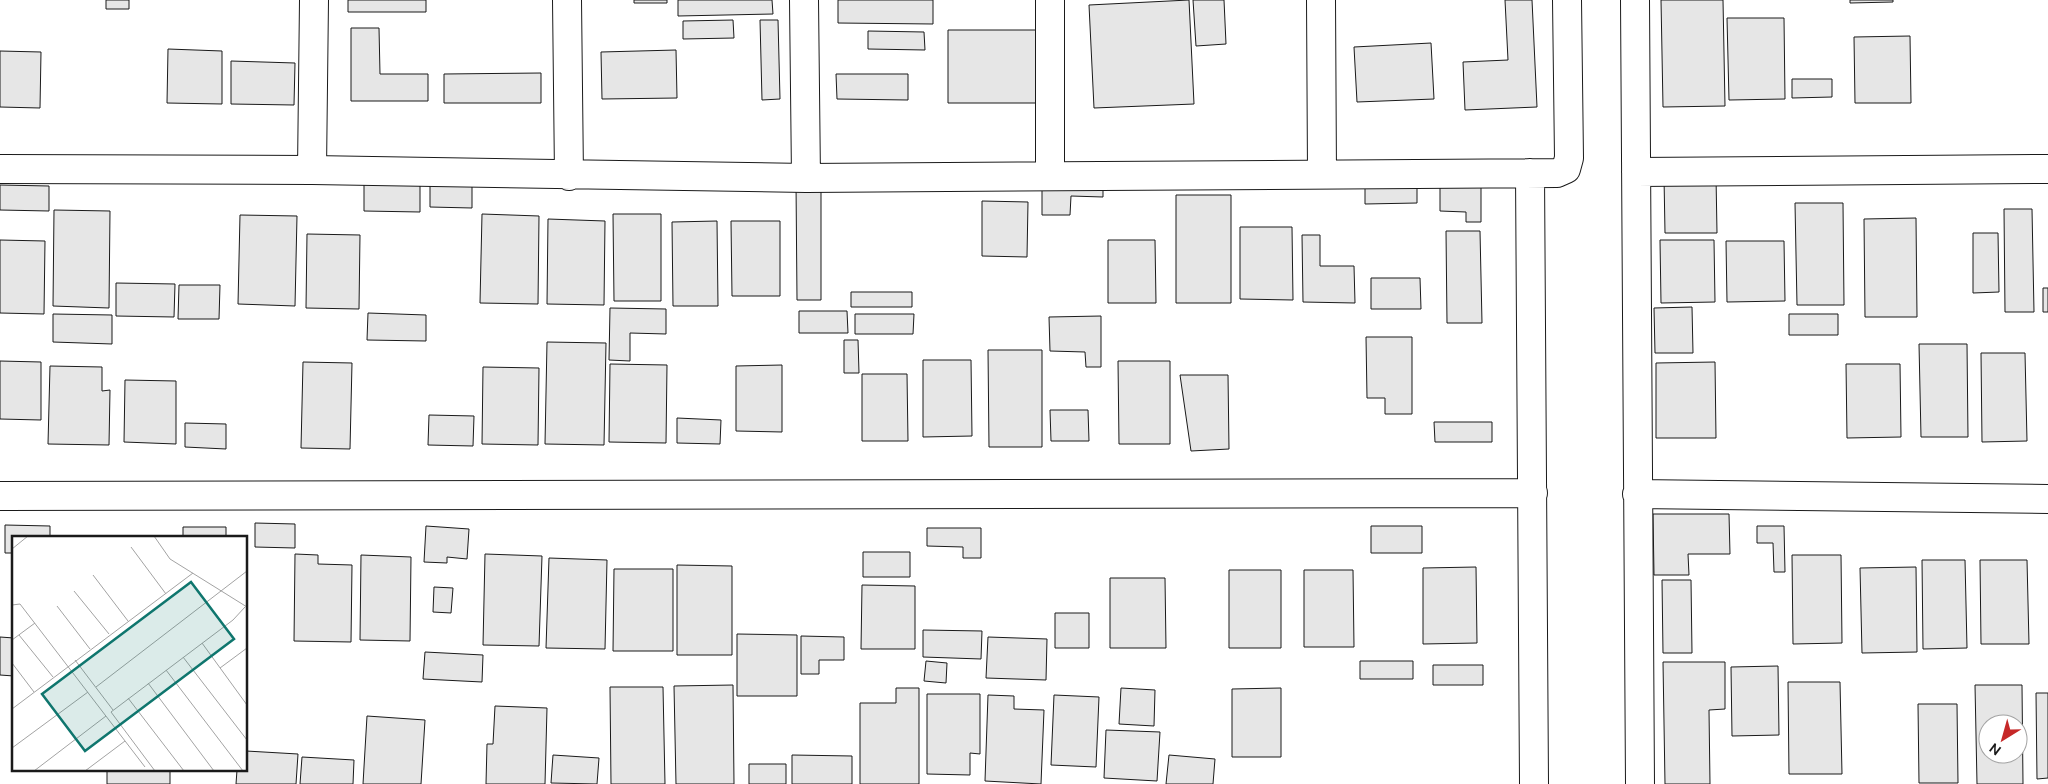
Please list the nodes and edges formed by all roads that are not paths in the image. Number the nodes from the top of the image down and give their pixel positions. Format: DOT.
graph roads {
  1 [pos="314,0"];
  2 [pos="568,0"];
  3 [pos="804,0"];
  4 [pos="1050,0"];
  5 [pos="1321,0"];
  6 [pos="1567,0"];
  7 [pos="1635,0"];
  8 [pos="0,169"];
  9 [pos="2048,169"];
  10 [pos="312,170"];
  11 [pos="1636,172"];
  12 [pos="1322,173"];
  13 [pos="1530,174"];
  14 [pos="569,176"];
  15 [pos="1050,176"];
  16 [pos="806,178"];
  17 [pos="1533,494"];
  18 [pos="1637,494"];
  19 [pos="0,496"];
  20 [pos="2048,498"];
  21 [pos="1534,784"];
  22 [pos="1640,784"];
  1 -- 10 [label="street"];
  2 -- 14 [label="street"];
  3 -- 16 [label="street"];
  4 -- 15 [label="street"];
  5 -- 12 [label="street"];
  6 -- 13 [label="street"];
  7 -- 11 [label="street"];
  8 -- 10 [label="street"];
  9 -- 11 [label="street"];
  10 -- 14 [label="street"];
  11 -- 18 [label="street"];
  12 -- 13 [label="street"];
  12 -- 15 [label="street"];
  13 -- 17 [label="street"];
  14 -- 16 [label="street"];
  15 -- 16 [label="street"];
  17 -- 19 [label="street"];
  17 -- 21 [label="street"];
  18 -- 20 [label="street"];
  18 -- 22 [label="street"];
}
